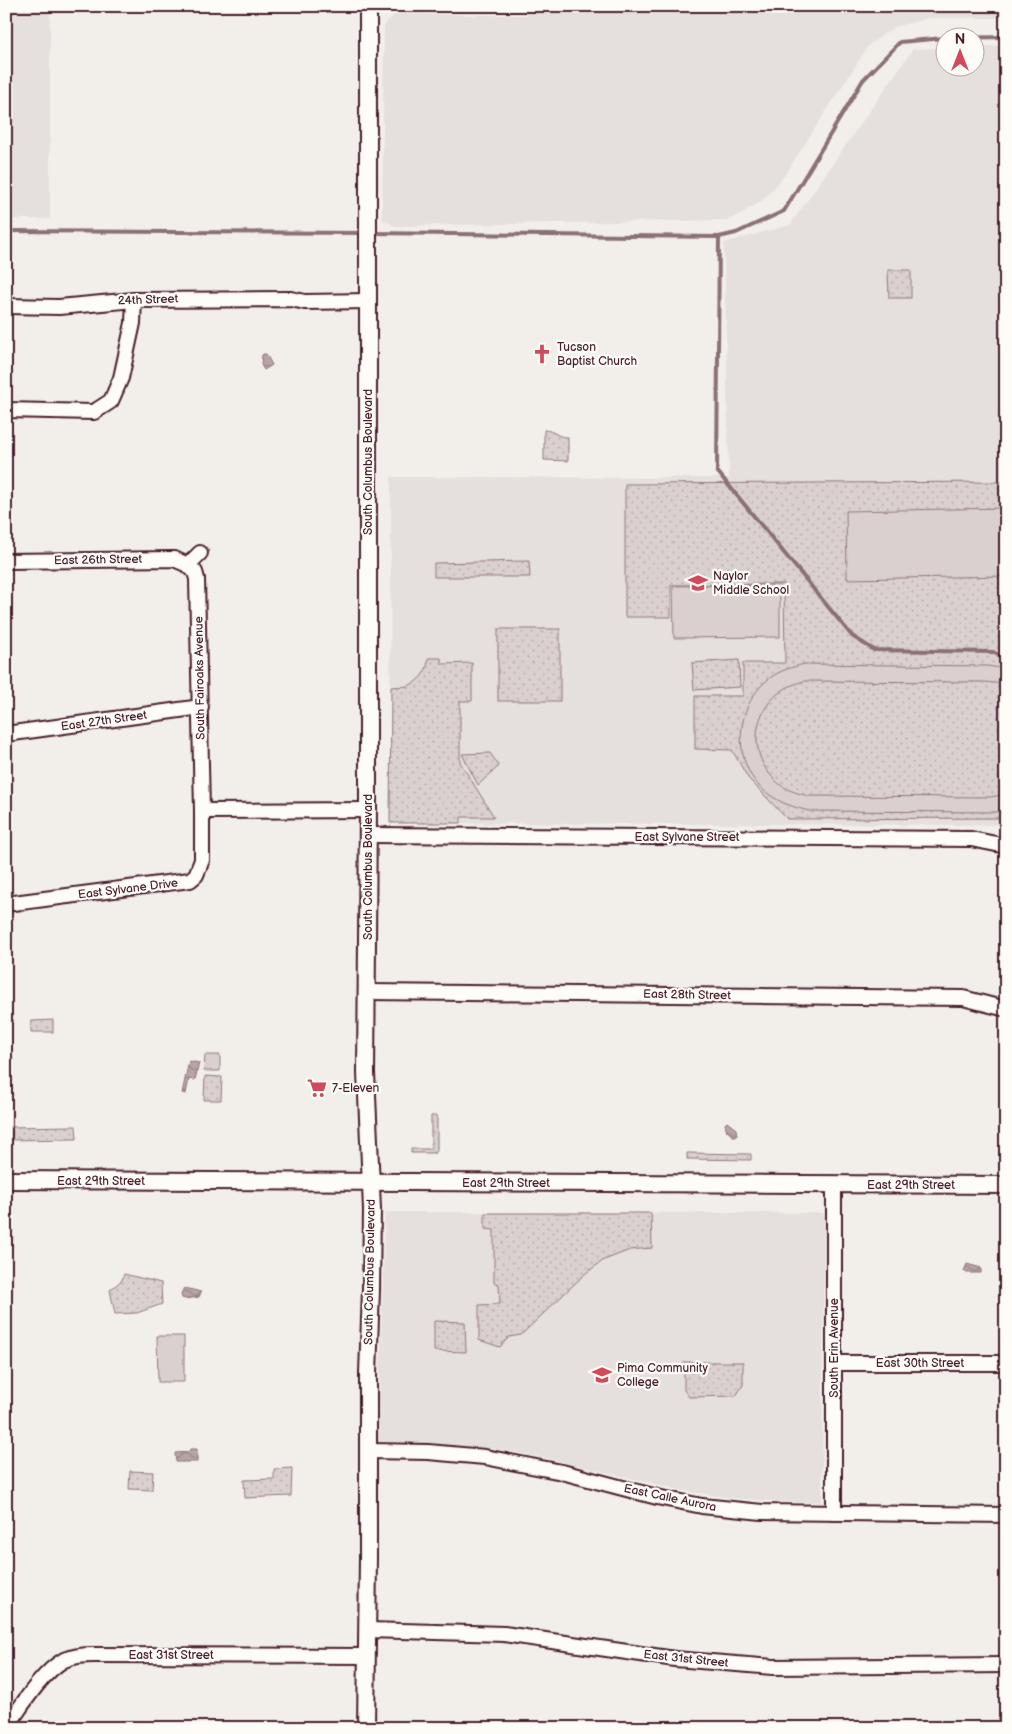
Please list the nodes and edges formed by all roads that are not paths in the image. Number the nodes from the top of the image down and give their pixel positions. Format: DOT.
graph roads {
  1 [pos="368,6"];
  2 [pos="368,298"];
  3 [pos="134,300"];
  4 [pos="6,306"];
  5 [pos="6,410"];
  6 [pos="200,553"];
  7 [pos="6,561"];
  8 [pos="188,565"];
  9 [pos="201,707"];
  10 [pos="6,734"];
  11 [pos="368,810"];
  12 [pos="202,811"];
  13 [pos="367,835"];
  14 [pos="1006,846"];
  15 [pos="6,904"];
  16 [pos="367,992"];
  17 [pos="1006,1009"];
  18 [pos="6,1180"];
  19 [pos="372,1183"];
  20 [pos="834,1184"];
  21 [pos="1006,1185"];
  22 [pos="834,1363"];
  23 [pos="1006,1363"];
  24 [pos="369,1451"];
  25 [pos="834,1513"];
  26 [pos="1006,1515"];
  27 [pos="368,1630"];
  28 [pos="367,1656"];
  29 [pos="1006,1665"];
  30 [pos="6,1728"];
  31 [pos="366,1728"];
  1 -- 2 [label="street, South Columbus Boulevard"];
  2 -- 3 [label="street, 24th Street"];
  2 -- 11 [label="street, South Columbus Boulevard"];
  3 -- 4 [label="street, 24th Street"];
  3 -- 5 [label="street"];
  6 -- 8 [label="street"];
  7 -- 8 [label="street, East 26th Street"];
  8 -- 9 [label="street, South Fairoaks Avenue"];
  9 -- 10 [label="street, East 27th Street"];
  9 -- 12 [label="street, South Fairoaks Avenue"];
  11 -- 12 [label="street"];
  11 -- 13 [label="street, South Columbus Boulevard"];
  12 -- 15 [label="street, East Sylvane Drive"];
  13 -- 14 [label="street, East Sylvane Street"];
  13 -- 16 [label="street, South Columbus Boulevard"];
  16 -- 17 [label="street, East 28th Street"];
  16 -- 19 [label="street, South Columbus Boulevard"];
  18 -- 19 [label="street, East 29th Street"];
  19 -- 20 [label="street, East 29th Street"];
  19 -- 24 [label="street, South Columbus Boulevard"];
  20 -- 21 [label="street, East 29th Street"];
  20 -- 22 [label="street, South Erin Avenue"];
  22 -- 23 [label="street, East 30th Street"];
  22 -- 25 [label="street, South Erin Avenue"];
  24 -- 25 [label="street, East Calle Aurora"];
  24 -- 27 [label="street, South Columbus Boulevard"];
  25 -- 26 [label="street, East Calle Aurora"];
  27 -- 28 [label="street, South Columbus Boulevard"];
  27 -- 29 [label="street, East 31st Street"];
  28 -- 30 [label="street, East 31st Street"];
  28 -- 31 [label="street, South Columbus Boulevard"];
}
